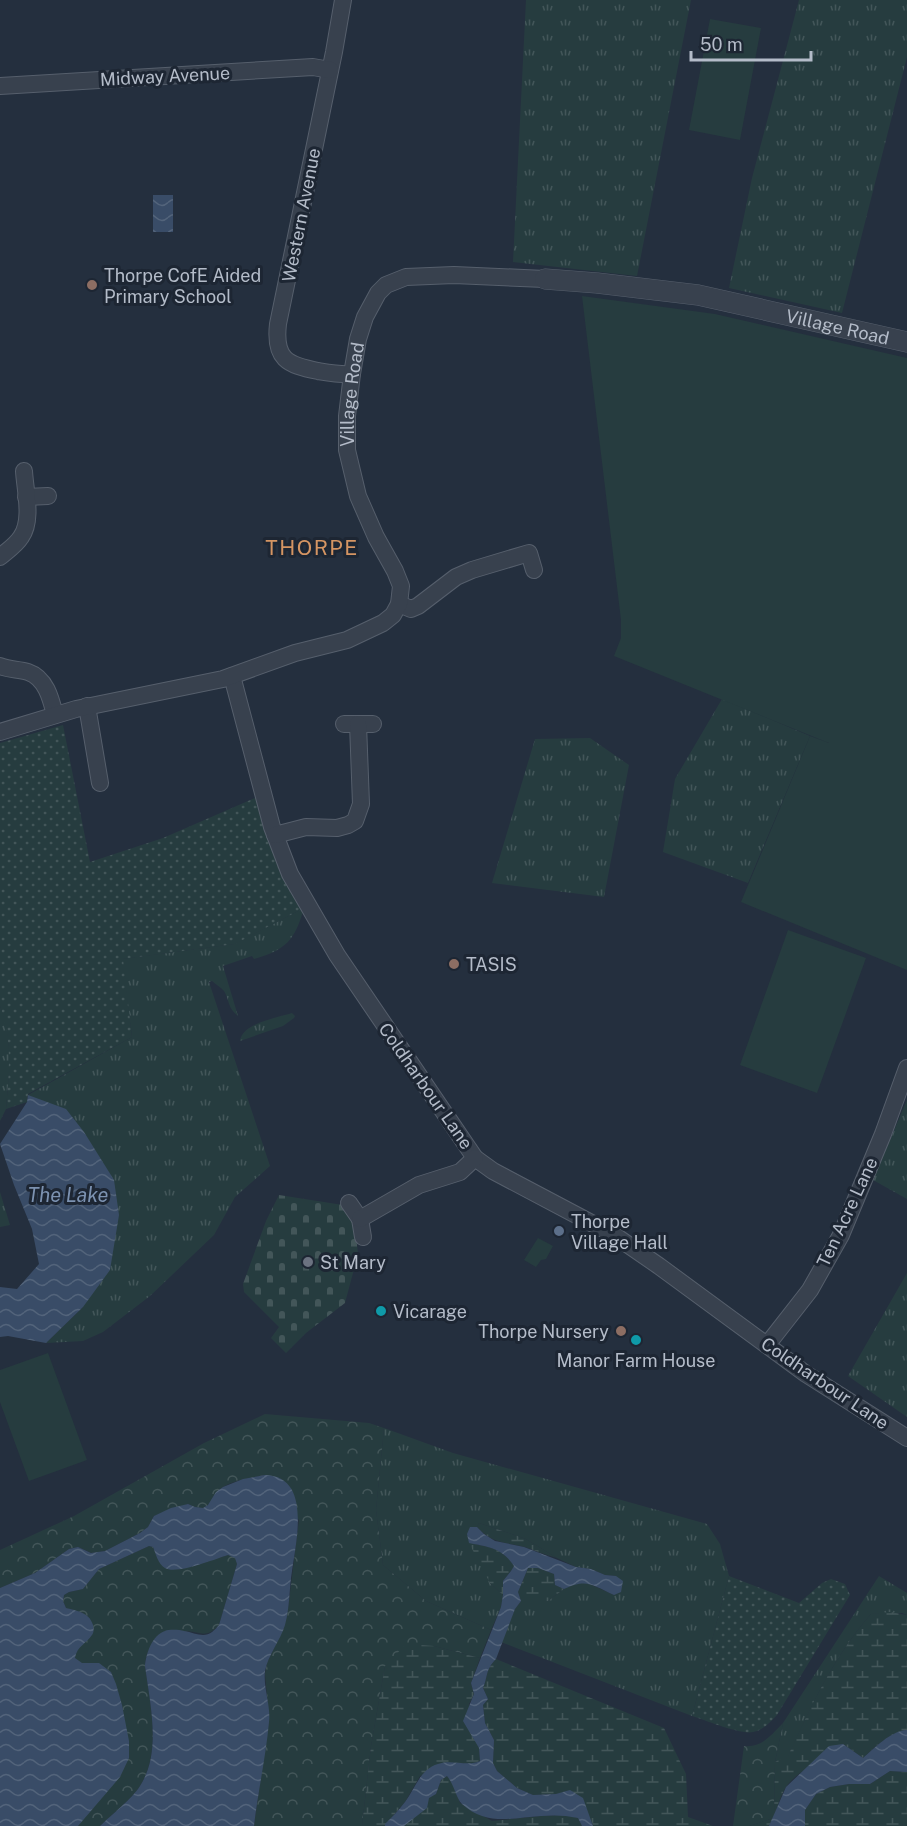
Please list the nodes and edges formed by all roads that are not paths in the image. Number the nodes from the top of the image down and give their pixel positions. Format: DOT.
graph roads {
  1 [pos="343,0"];
  2 [pos="330,70"];
  3 [pos="0,86"];
  4 [pos="545,279"];
  5 [pos="907,342"];
  6 [pos="352,374"];
  7 [pos="24,471"];
  8 [pos="48,496"];
  9 [pos="26,497"];
  10 [pos="0,557"];
  11 [pos="534,570"];
  12 [pos="399,604"];
  13 [pos="0,666"];
  14 [pos="232,676"];
  15 [pos="87,706"];
  16 [pos="55,715"];
  17 [pos="358,724"];
  18 [pos="0,732"];
  19 [pos="100,783"];
  20 [pos="275,835"];
  21 [pos="907,1068"];
  22 [pos="476,1158"];
  23 [pos="349,1203"];
  24 [pos="360,1219"];
  25 [pos="363,1237"];
  26 [pos="767,1345"];
  27 [pos="907,1438"];
  1 -- 2 [label="street, Western Avenue"];
  2 -- 3 [label="street, Midway Avenue"];
  2 -- 6 [label="street, Western Avenue"];
  4 -- 5 [label="street, Village Road"];
  4 -- 6 [label="street, Village Road"];
  6 -- 12 [label="street, Village Road"];
  7 -- 9 [label="street"];
  8 -- 9 [label="street"];
  9 -- 10 [label="street"];
  11 -- 12 [label="street"];
  12 -- 14 [label="street"];
  13 -- 16 [label="street"];
  14 -- 15 [label="street"];
  14 -- 20 [label="street, Coldharbour Lane"];
  15 -- 16 [label="street"];
  15 -- 19 [label="street"];
  16 -- 18 [label="street"];
  17 -- 20 [label="street"];
  20 -- 22 [label="street, Coldharbour Lane"];
  21 -- 26 [label="street, Ten Acre Lane"];
  22 -- 24 [label="street"];
  22 -- 26 [label="street, Coldharbour Lane"];
  23 -- 24 [label="street"];
  24 -- 25 [label="street"];
  26 -- 27 [label="street, Coldharbour Lane"];
}
